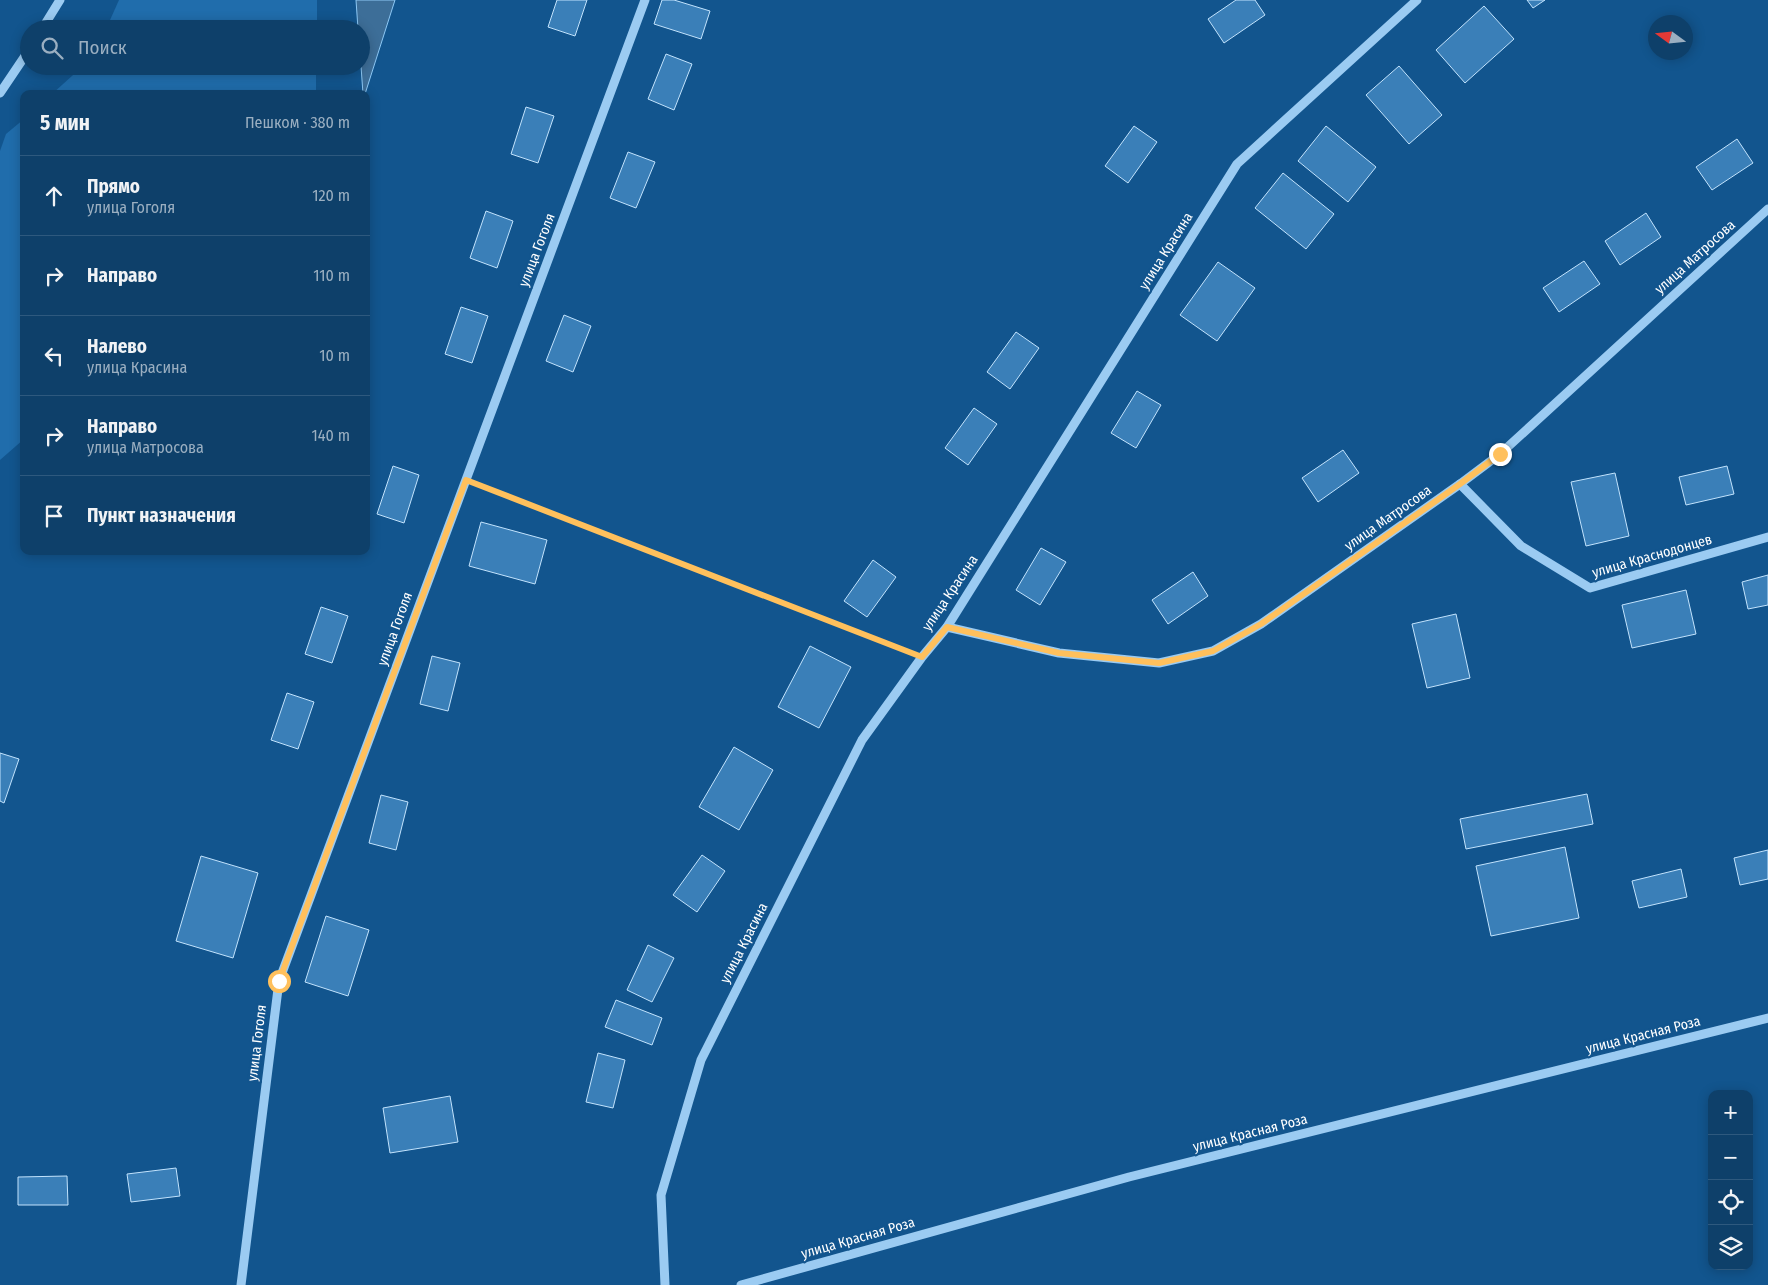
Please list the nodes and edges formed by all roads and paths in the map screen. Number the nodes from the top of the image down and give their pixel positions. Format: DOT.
graph roads {
  1 [pos="60,0"];
  2 [pos="645,0"];
  3 [pos="1417,0"];
  4 [pos="48,20"];
  5 [pos="20,63"];
  6 [pos="0,93"];
  7 [pos="1768,209"];
  8 [pos="466,480"];
  9 [pos="1460,484"];
  10 [pos="1768,536"];
  11 [pos="947,627"];
  12 [pos="922,657"];
  13 [pos="1768,1018"];
  14 [pos="241,1285"];
  15 [pos="665,1285"];
  16 [pos="741,1285"];
  1 -- 4 [label="street"];
  2 -- 8 [label="street, улица Гоголя"];
  3 -- 11 [label="street, улица Красина"];
  5 -- 6 [label="street"];
  7 -- 9 [label="street, улица Матросова"];
  8 -- 12 [label="path"];
  8 -- 14 [label="street, улица Гоголя"];
  9 -- 10 [label="street, улица Краснодонцев"];
  9 -- 11 [label="street, улица Матросова"];
  11 -- 12 [label="street, улица Красина"];
  12 -- 15 [label="street, улица Красина"];
  13 -- 16 [label="street, улица Красная Роза"];
}
